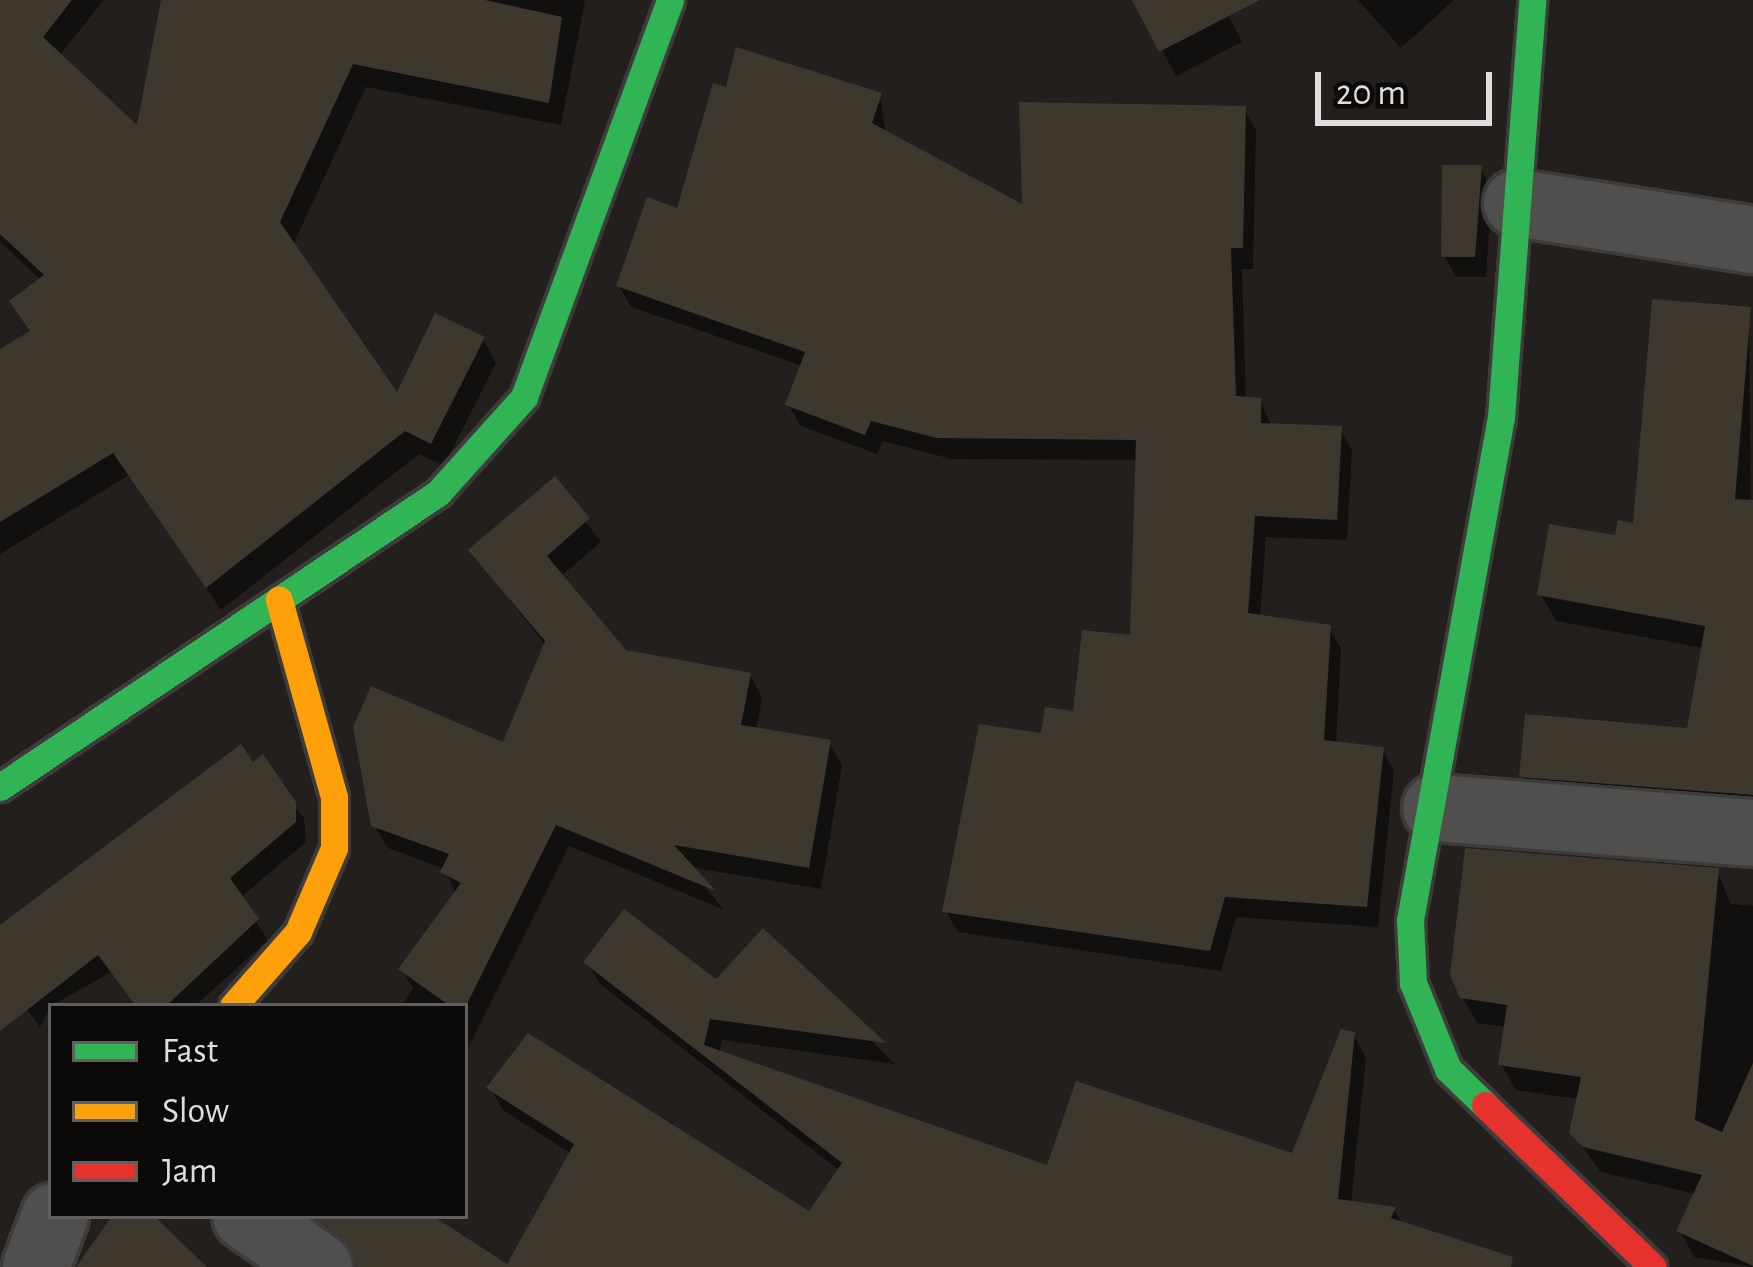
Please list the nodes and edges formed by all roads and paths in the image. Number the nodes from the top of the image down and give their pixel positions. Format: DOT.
graph roads {
  1 [pos="670,0"];
  2 [pos="1532,0"];
  3 [pos="1516,203"];
  4 [pos="1753,240"];
  5 [pos="279,600"];
  6 [pos="0,787"];
  7 [pos="1436,808"];
  8 [pos="1753,833"];
  9 [pos="236,1003"];
  10 [pos="54,1219"];
  11 [pos="250,1219"];
  12 [pos="36,1267"];
  13 [pos="320,1267"];
  14 [pos="1652,1267"];
  1 -- 5 [label="street"];
  2 -- 3 [label="street"];
  3 -- 4 [label="street"];
  3 -- 7 [label="street"];
  5 -- 6 [label="street"];
  5 -- 9 [label="street"];
  7 -- 8 [label="street"];
  7 -- 14 [label="street"];
  10 -- 12 [label="street"];
  11 -- 13 [label="street"];
}
